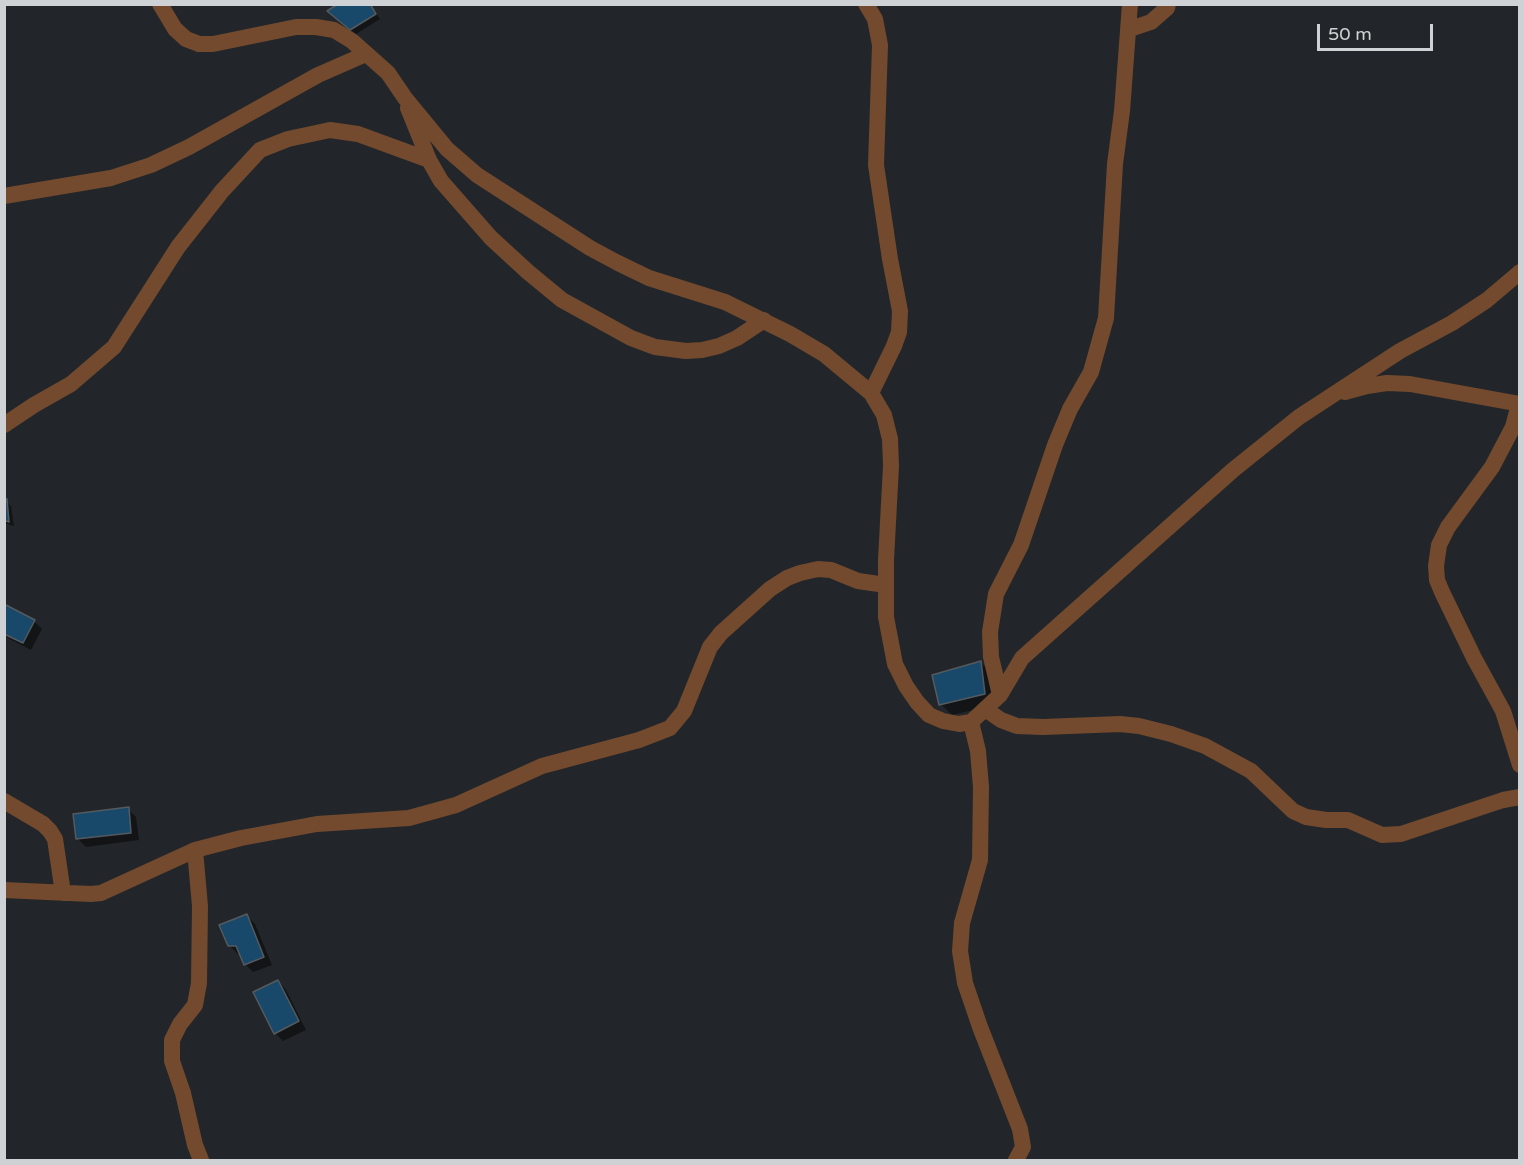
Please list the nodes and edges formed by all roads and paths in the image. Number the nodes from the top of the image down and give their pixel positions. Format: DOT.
graph roads {
  1 [pos="160,4"];
  2 [pos="866,4"];
  3 [pos="1130,4"];
  4 [pos="1168,4"];
  5 [pos="1130,29"];
  6 [pos="366,54"];
  7 [pos="405,98"];
  8 [pos="429,160"];
  9 [pos="4,196"];
  10 [pos="1520,272"];
  11 [pos="764,320"];
  12 [pos="871,393"];
  13 [pos="1327,398"];
  14 [pos="1519,404"];
  15 [pos="4,426"];
  16 [pos="886,585"];
  17 [pos="1000,695"];
  18 [pos="985,709"];
  19 [pos="971,722"];
  20 [pos="1520,765"];
  21 [pos="1520,797"];
  22 [pos="4,801"];
  23 [pos="195,850"];
  24 [pos="4,890"];
  25 [pos="63,893"];
  26 [pos="201,1161"];
  27 [pos="1016,1161"];
  1 -- 6 [label="street"];
  2 -- 12 [label="street"];
  3 -- 5 [label="street"];
  4 -- 5 [label="street"];
  5 -- 17 [label="street"];
  6 -- 7 [label="street"];
  6 -- 9 [label="street"];
  7 -- 8 [label="street"];
  7 -- 11 [label="street"];
  8 -- 11 [label="street"];
  8 -- 15 [label="street"];
  10 -- 13 [label="street"];
  11 -- 12 [label="street"];
  12 -- 16 [label="street"];
  13 -- 14 [label="street"];
  13 -- 17 [label="street"];
  14 -- 20 [label="street"];
  16 -- 19 [label="street"];
  16 -- 23 [label="street"];
  17 -- 18 [label="street"];
  18 -- 19 [label="street"];
  18 -- 21 [label="street"];
  19 -- 27 [label="street"];
  22 -- 25 [label="street"];
  23 -- 25 [label="street"];
  23 -- 26 [label="street"];
  24 -- 25 [label="street"];
}
